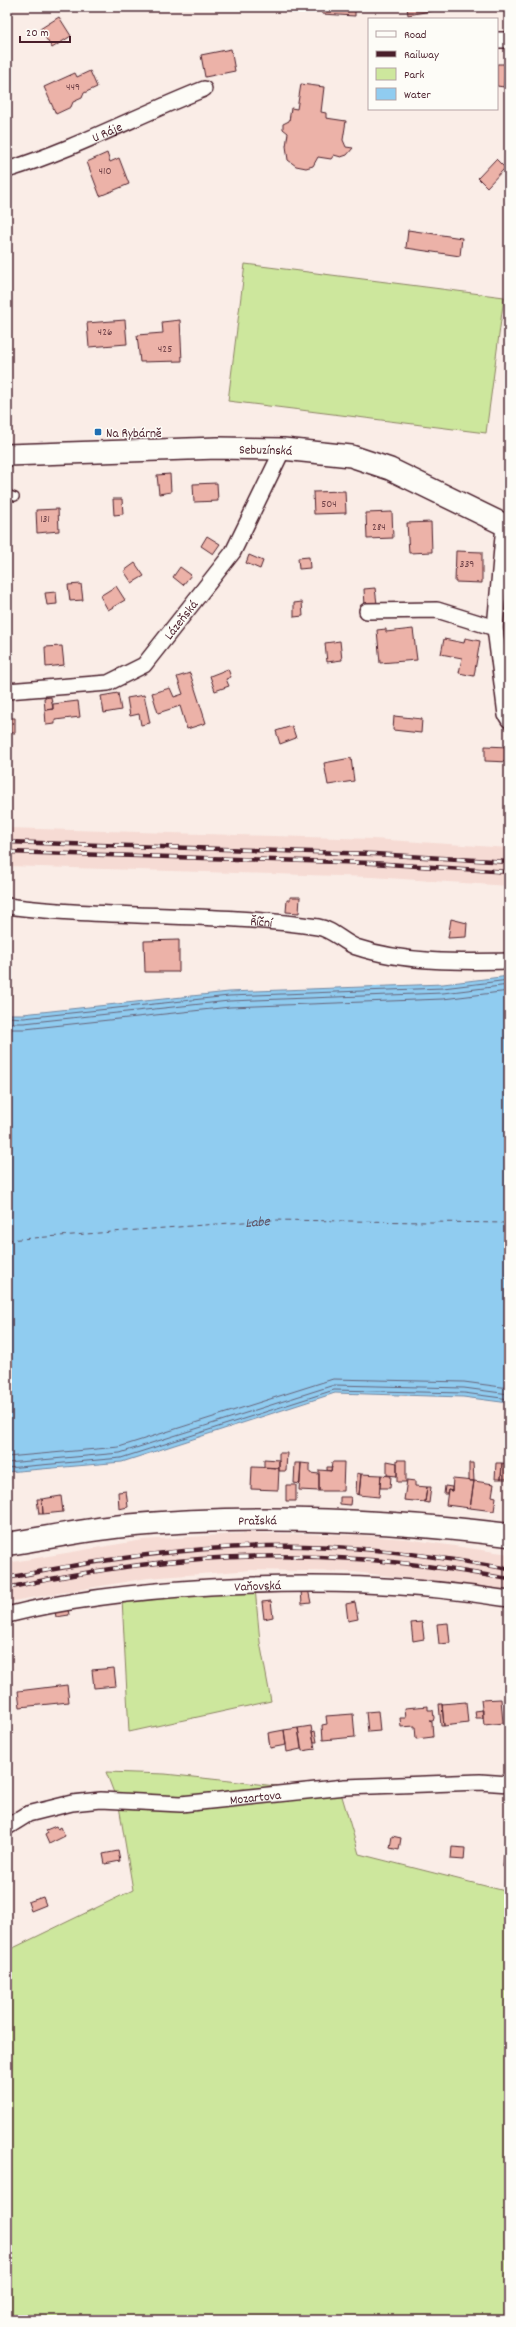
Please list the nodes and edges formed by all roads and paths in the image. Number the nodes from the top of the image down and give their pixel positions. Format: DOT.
graph roads {
  1 [pos="498,40"];
  2 [pos="509,40"];
  3 [pos="204,90"];
  4 [pos="7,170"];
  5 [pos="282,449"];
  6 [pos="7,455"];
  7 [pos="7,494"];
  8 [pos="15,497"];
  9 [pos="506,526"];
  10 [pos="367,611"];
  11 [pos="495,628"];
  12 [pos="7,692"];
  13 [pos="509,720"];
  14 [pos="7,906"];
  15 [pos="509,961"];
  16 [pos="509,1535"];
  17 [pos="7,1544"];
  18 [pos="509,1599"];
  19 [pos="7,1615"];
  20 [pos="509,1784"];
  21 [pos="7,1827"];
  1 -- 2 [label="street"];
  3 -- 4 [label="street, U Ráje"];
  5 -- 6 [label="main road, Sebuzínská"];
  5 -- 9 [label="main road, Sebuzínská"];
  5 -- 12 [label="street, Lázeňská"];
  7 -- 8 [label="lane"];
  9 -- 11 [label="street"];
  10 -- 11 [label="street"];
  11 -- 13 [label="street"];
  14 -- 15 [label="street, Říční"];
  16 -- 17 [label="main road, Pražská"];
  18 -- 19 [label="street, Vaňovská"];
  20 -- 21 [label="street, Mozartova"];
}
